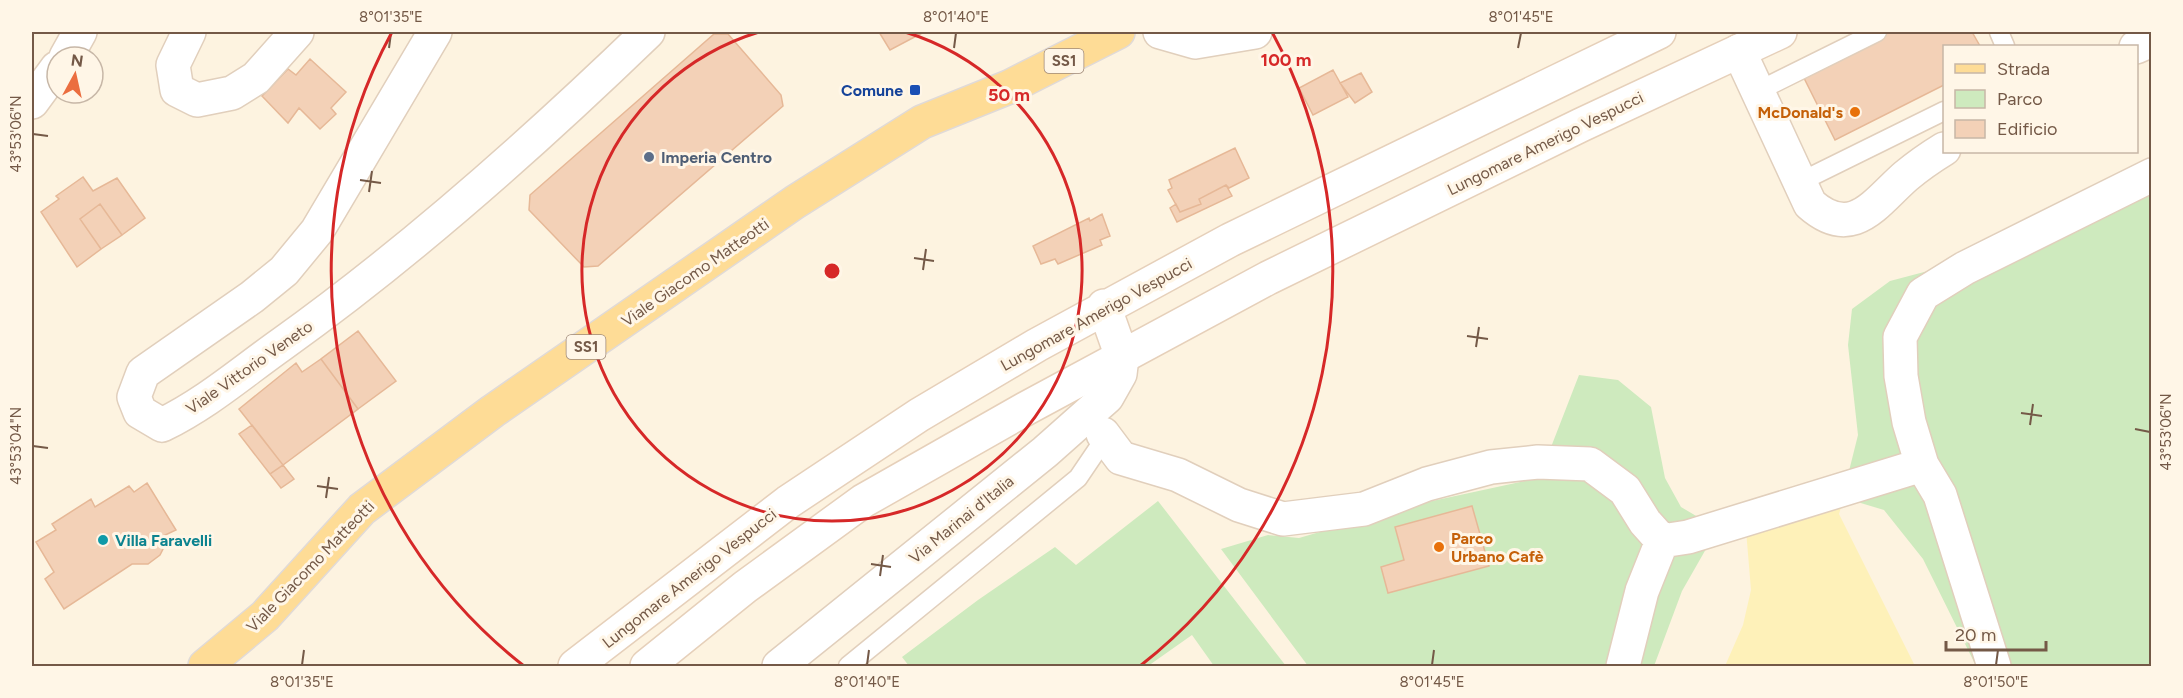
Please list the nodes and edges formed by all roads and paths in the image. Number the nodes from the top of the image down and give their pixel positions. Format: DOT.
graph roads {
  1 [pos="189,32"];
  2 [pos="297,32"];
  3 [pos="435,32"];
  4 [pos="648,32"];
  5 [pos="1118,32"];
  6 [pos="1160,32"];
  7 [pos="1255,32"];
  8 [pos="1656,32"];
  9 [pos="1780,32"];
  10 [pos="1877,32"];
  11 [pos="1739,51"];
  12 [pos="45,84"];
  13 [pos="1758,92"];
  14 [pos="32,102"];
  15 [pos="1943,111"];
  16 [pos="1943,150"];
  17 [pos="2151,175"];
  18 [pos="1800,182"];
  19 [pos="1104,306"];
  20 [pos="1122,357"];
  21 [pos="1098,422"];
  22 [pos="1922,465"];
  23 [pos="1662,541"];
  24 [pos="206,666"];
  25 [pos="575,666"];
  26 [pos="647,666"];
  27 [pos="779,666"];
  28 [pos="848,666"];
  29 [pos="1623,666"];
  30 [pos="1994,666"];
  1 -- 2 [label="street"];
  3 -- 4 [label="street, Viale Vittorio Veneto"];
  5 -- 24 [label="main road, Viale Giacomo Matteotti / SS1"];
  6 -- 7 [label="street"];
  8 -- 19 [label="street, Lungomare Amerigo Vespucci"];
  9 -- 11 [label="street, Lungomare Amerigo Vespucci"];
  10 -- 13 [label="lane"];
  11 -- 13 [label="street"];
  11 -- 20 [label="street, Lungomare Amerigo Vespucci"];
  12 -- 14 [label="street"];
  13 -- 18 [label="street"];
  15 -- 18 [label="lane"];
  16 -- 18 [label="street"];
  17 -- 22 [label="street"];
  19 -- 20 [label="street"];
  19 -- 25 [label="street, Lungomare Amerigo Vespucci"];
  20 -- 21 [label="street, Via Marinai d'Italia"];
  20 -- 26 [label="street, Lungomare Amerigo Vespucci"];
  21 -- 23 [label="street"];
  21 -- 27 [label="street, Via Marinai d'Italia"];
  21 -- 28 [label="lane"];
  22 -- 23 [label="street"];
  22 -- 30 [label="street"];
  23 -- 29 [label="street"];
}
